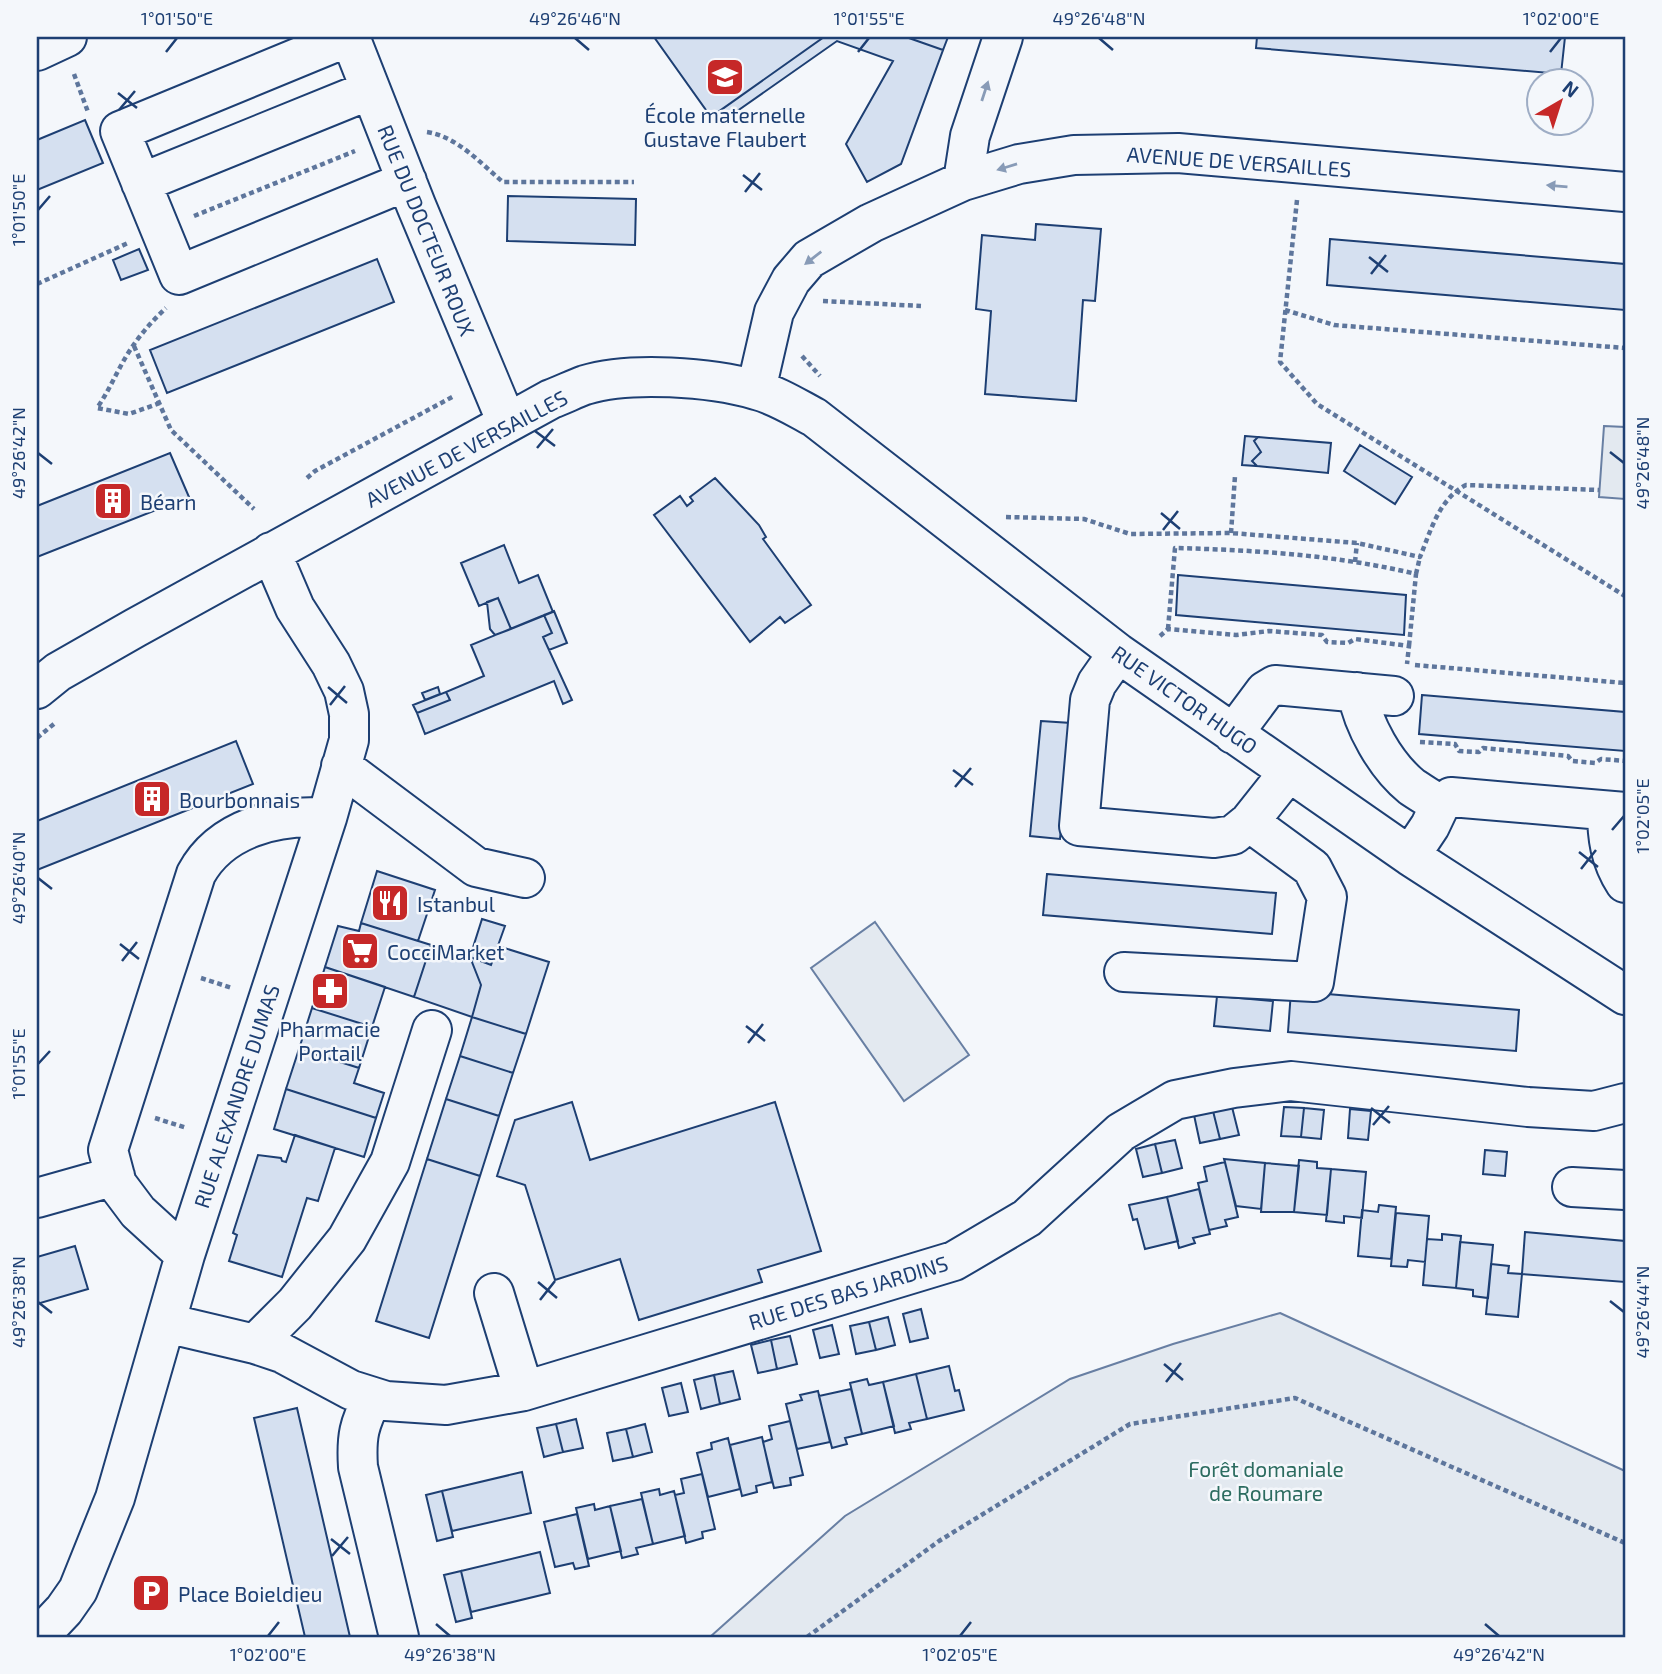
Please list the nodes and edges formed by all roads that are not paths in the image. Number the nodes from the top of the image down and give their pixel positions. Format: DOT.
graph roads {
  1 [pos="67,37"];
  2 [pos="349,37"];
  3 [pos="1003,37"];
  4 [pos="37,51"];
  5 [pos="370,90"];
  6 [pos="407,181"];
  7 [pos="963,181"];
  8 [pos="141,183"];
  9 [pos="1625,192"];
  10 [pos="755,390"];
  11 [pos="507,423"];
  12 [pos="271,552"];
  13 [pos="1118,653"];
  14 [pos="1401,680"];
  15 [pos="37,689"];
  16 [pos="1357,692"];
  17 [pos="1233,734"];
  18 [pos="341,766"];
  19 [pos="1288,773"];
  20 [pos="1440,805"];
  21 [pos="1616,811"];
  22 [pos="327,818"];
  23 [pos="1249,822"];
  24 [pos="1409,856"];
  25 [pos="525,878"];
  26 [pos="1625,883"];
  27 [pos="1124,972"];
  28 [pos="1625,995"];
  29 [pos="432,1030"];
  30 [pos="1625,1103"];
  31 [pos="115,1176"];
  32 [pos="1572,1187"];
  33 [pos="1625,1190"];
  34 [pos="37,1198"];
  35 [pos="185,1255"];
  36 [pos="494,1293"];
  37 [pos="166,1323"];
  38 [pos="255,1344"];
  39 [pos="524,1391"];
  40 [pos="373,1397"];
  41 [pos="37,1633"];
  42 [pos="400,1637"];
  1 -- 4 [label="street"];
  2 -- 5 [label="street, RUE DU DOCTEUR ROUX"];
  2 -- 8 [label="street"];
  7 -- 3 [label="street, one-way"];
  5 -- 6 [label="street, RUE DU DOCTEUR ROUX"];
  5 -- 8 [label="street"];
  6 -- 8 [label="street"];
  6 -- 11 [label="street, RUE DU DOCTEUR ROUX"];
  9 -- 7 [label="street, AVENUE DE VERSAILLES, one-way"];
  7 -- 10 [label="street, AVENUE DE VERSAILLES, one-way"];
  10 -- 11 [label="street, AVENUE DE VERSAILLES"];
  10 -- 13 [label="street, RUE VICTOR HUGO"];
  11 -- 12 [label="street, AVENUE DE VERSAILLES"];
  12 -- 15 [label="street, AVENUE DE VERSAILLES"];
  12 -- 18 [label="street, RUE ALEXANDRE DUMAS"];
  13 -- 17 [label="street, RUE VICTOR HUGO"];
  13 -- 23 [label="street"];
  14 -- 16 [label="street"];
  16 -- 17 [label="street"];
  16 -- 20 [label="street"];
  17 -- 19 [label="street, RUE VICTOR HUGO"];
  18 -- 22 [label="street, RUE ALEXANDRE DUMAS"];
  18 -- 25 [label="street"];
  19 -- 23 [label="street"];
  19 -- 24 [label="street, RUE VICTOR HUGO"];
  20 -- 21 [label="street"];
  20 -- 24 [label="street"];
  21 -- 26 [label="street"];
  22 -- 31 [label="street"];
  22 -- 35 [label="street, RUE ALEXANDRE DUMAS"];
  23 -- 27 [label="street"];
  24 -- 28 [label="street, RUE VICTOR HUGO"];
  29 -- 38 [label="street"];
  30 -- 39 [label="street, RUE DES BAS JARDINS"];
  31 -- 34 [label="street"];
  31 -- 35 [label="street"];
  32 -- 33 [label="street"];
  35 -- 37 [label="street, RUE ALEXANDRE DUMAS"];
  36 -- 39 [label="street"];
  37 -- 38 [label="street, RUE DES BAS JARDINS"];
  37 -- 41 [label="street, RUE ALEXANDRE DUMAS"];
  38 -- 40 [label="street, RUE DES BAS JARDINS"];
  39 -- 40 [label="street, RUE DES BAS JARDINS"];
  40 -- 42 [label="street"];
}
